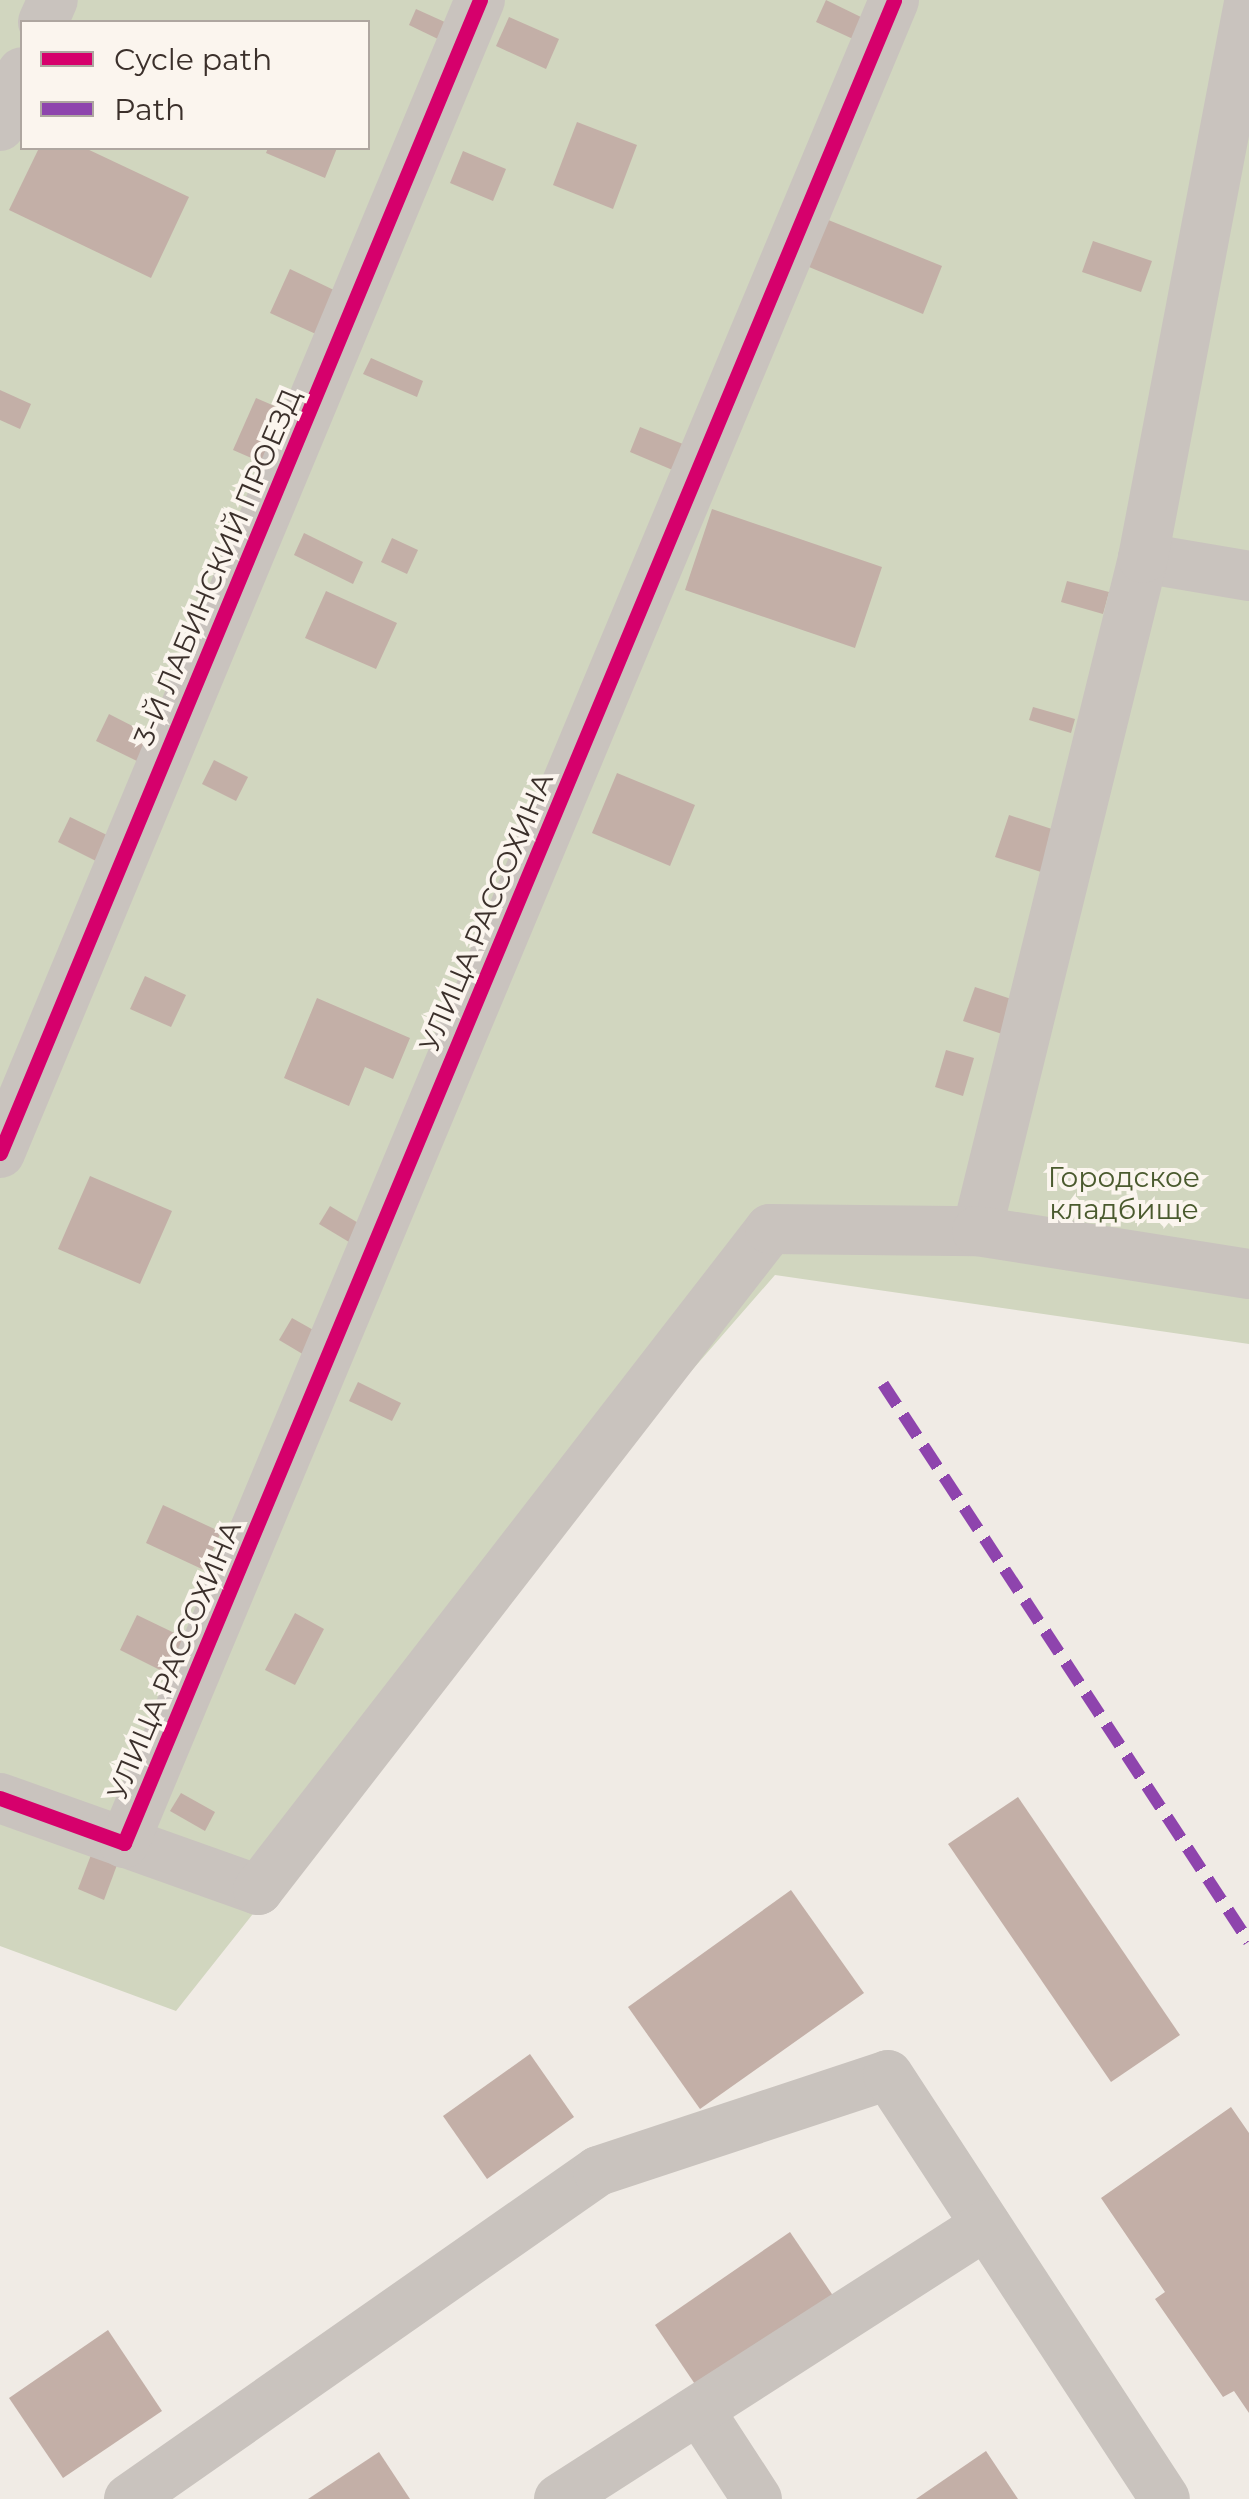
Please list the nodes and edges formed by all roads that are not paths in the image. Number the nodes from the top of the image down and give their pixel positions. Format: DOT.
graph roads {
  1 [pos="480,0"];
  2 [pos="894,0"];
  3 [pos="1249,3"];
  4 [pos="20,77"];
  5 [pos="0,126"];
  6 [pos="1143,558"];
  7 [pos="1249,576"];
  8 [pos="0,1152"];
  9 [pos="977,1231"];
  10 [pos="1249,1274"];
  11 [pos="0,1798"];
  12 [pos="124,1844"];
  13 [pos="986,2226"];
  14 [pos="698,2410"];
  15 [pos="128,2499"];
  16 [pos="560,2499"];
  17 [pos="757,2499"];
  18 [pos="1165,2499"];
  1 -- 8 [label="street, 3-Й ЛАБИНСКИЙ ПРОЕЗД"];
  2 -- 12 [label="street, УЛИЦА РАССОХИНА"];
  3 -- 6 [label="street"];
  4 -- 5 [label="street"];
  6 -- 7 [label="street"];
  6 -- 9 [label="street"];
  9 -- 10 [label="street"];
  9 -- 12 [label="street"];
  11 -- 12 [label="street"];
  13 -- 14 [label="street"];
  13 -- 15 [label="street"];
  13 -- 18 [label="street"];
  14 -- 16 [label="street"];
  14 -- 17 [label="street"];
}
